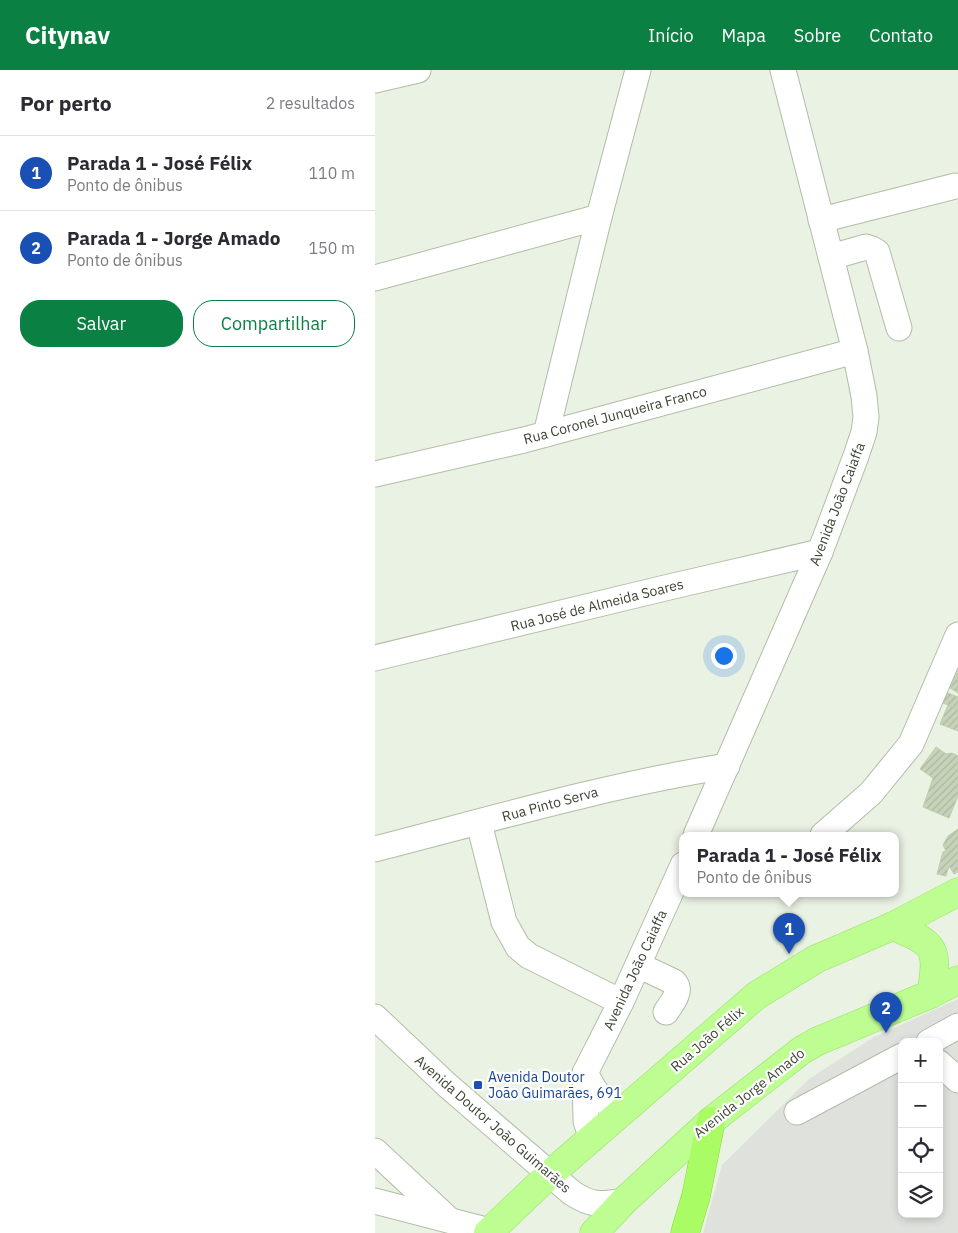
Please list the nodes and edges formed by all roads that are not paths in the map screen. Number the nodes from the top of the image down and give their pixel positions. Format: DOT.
graph roads {
  1 [pos="418,70"];
  2 [pos="638,70"];
  3 [pos="783,70"];
  4 [pos="375,78"];
  5 [pos="955,186"];
  6 [pos="599,217"];
  7 [pos="821,220"];
  8 [pos="831,257"];
  9 [pos="375,278"];
  10 [pos="899,328"];
  11 [pos="855,352"];
  12 [pos="546,434"];
  13 [pos="375,474"];
  14 [pos="820,552"];
  15 [pos="958,635"];
  16 [pos="375,658"];
  17 [pos="727,766"];
  18 [pos="479,823"];
  19 [pos="697,832"];
  20 [pos="826,832"];
  21 [pos="375,849"];
  22 [pos="679,875"];
  23 [pos="958,892"];
  24 [pos="893,926"];
  25 [pos="638,965"];
  26 [pos="958,980"];
  27 [pos="931,994"];
  28 [pos="621,1002"];
  29 [pos="666,1012"];
  30 [pos="375,1016"];
  31 [pos="958,1026"];
  32 [pos="936,1038"];
  33 [pos="898,1058"];
  34 [pos="943,1067"];
  35 [pos="585,1073"];
  36 [pos="958,1080"];
  37 [pos="630,1106"];
  38 [pos="797,1112"];
  39 [pos="711,1121"];
  40 [pos="592,1138"];
  41 [pos="382,1157"];
  42 [pos="549,1175"];
  43 [pos="375,1199"];
  44 [pos="624,1200"];
  45 [pos="450,1220"];
  46 [pos="489,1232"];
  47 [pos="594,1233"];
  48 [pos="685,1233"];
  1 -- 4 [label="street"];
  2 -- 6 [label="street"];
  3 -- 7 [label="street, Avenida João Caiaffa"];
  5 -- 7 [label="street"];
  6 -- 9 [label="street"];
  6 -- 12 [label="street"];
  7 -- 8 [label="street, Avenida João Caiaffa"];
  8 -- 10 [label="street"];
  8 -- 11 [label="street, Avenida João Caiaffa"];
  11 -- 12 [label="street, Rua Coronel Junqueira Franco"];
  11 -- 14 [label="street, Avenida João Caiaffa"];
  12 -- 13 [label="street, Rua Coronel Junqueira Franco"];
  14 -- 16 [label="street, Rua José de Almeida Soares"];
  14 -- 17 [label="street, Avenida João Caiaffa"];
  15 -- 20 [label="street"];
  17 -- 18 [label="street, Rua Pinto Serva"];
  17 -- 19 [label="street, Avenida João Caiaffa"];
  18 -- 21 [label="street, Rua Pinto Serva"];
  18 -- 28 [label="street"];
  22 -- 25 [label="street, Avenida João Caiaffa"];
  23 -- 24 [label="main road, Rua João Félix"];
  24 -- 27 [label="main road"];
  24 -- 37 [label="main road, Rua João Félix"];
  25 -- 28 [label="street, Avenida João Caiaffa"];
  25 -- 29 [label="street"];
  26 -- 27 [label="main road, Avenida Jorge Amado"];
  27 -- 39 [label="main road, Avenida Jorge Amado"];
  28 -- 35 [label="street, Avenida João Caiaffa"];
  30 -- 42 [label="street, Avenida Doutor João Guimarães"];
  31 -- 32 [label="street"];
  33 -- 38 [label="street"];
  34 -- 36 [label="street"];
  35 -- 37 [label="street"];
  35 -- 40 [label="street, Avenida João Caiaffa"];
  37 -- 40 [label="main road, Rua João Félix"];
  39 -- 44 [label="main road, Avenida Jorge Amado"];
  39 -- 48 [label="highway"];
  40 -- 42 [label="main road, Rua João Félix"];
  41 -- 43 [label="street"];
  41 -- 45 [label="street"];
  42 -- 44 [label="street, Avenida Doutor João Guimarães"];
  42 -- 46 [label="main road, Rua João Félix"];
  43 -- 45 [label="street"];
  44 -- 47 [label="main road, Avenida Jorge Amado"];
  45 -- 46 [label="street"];
}
